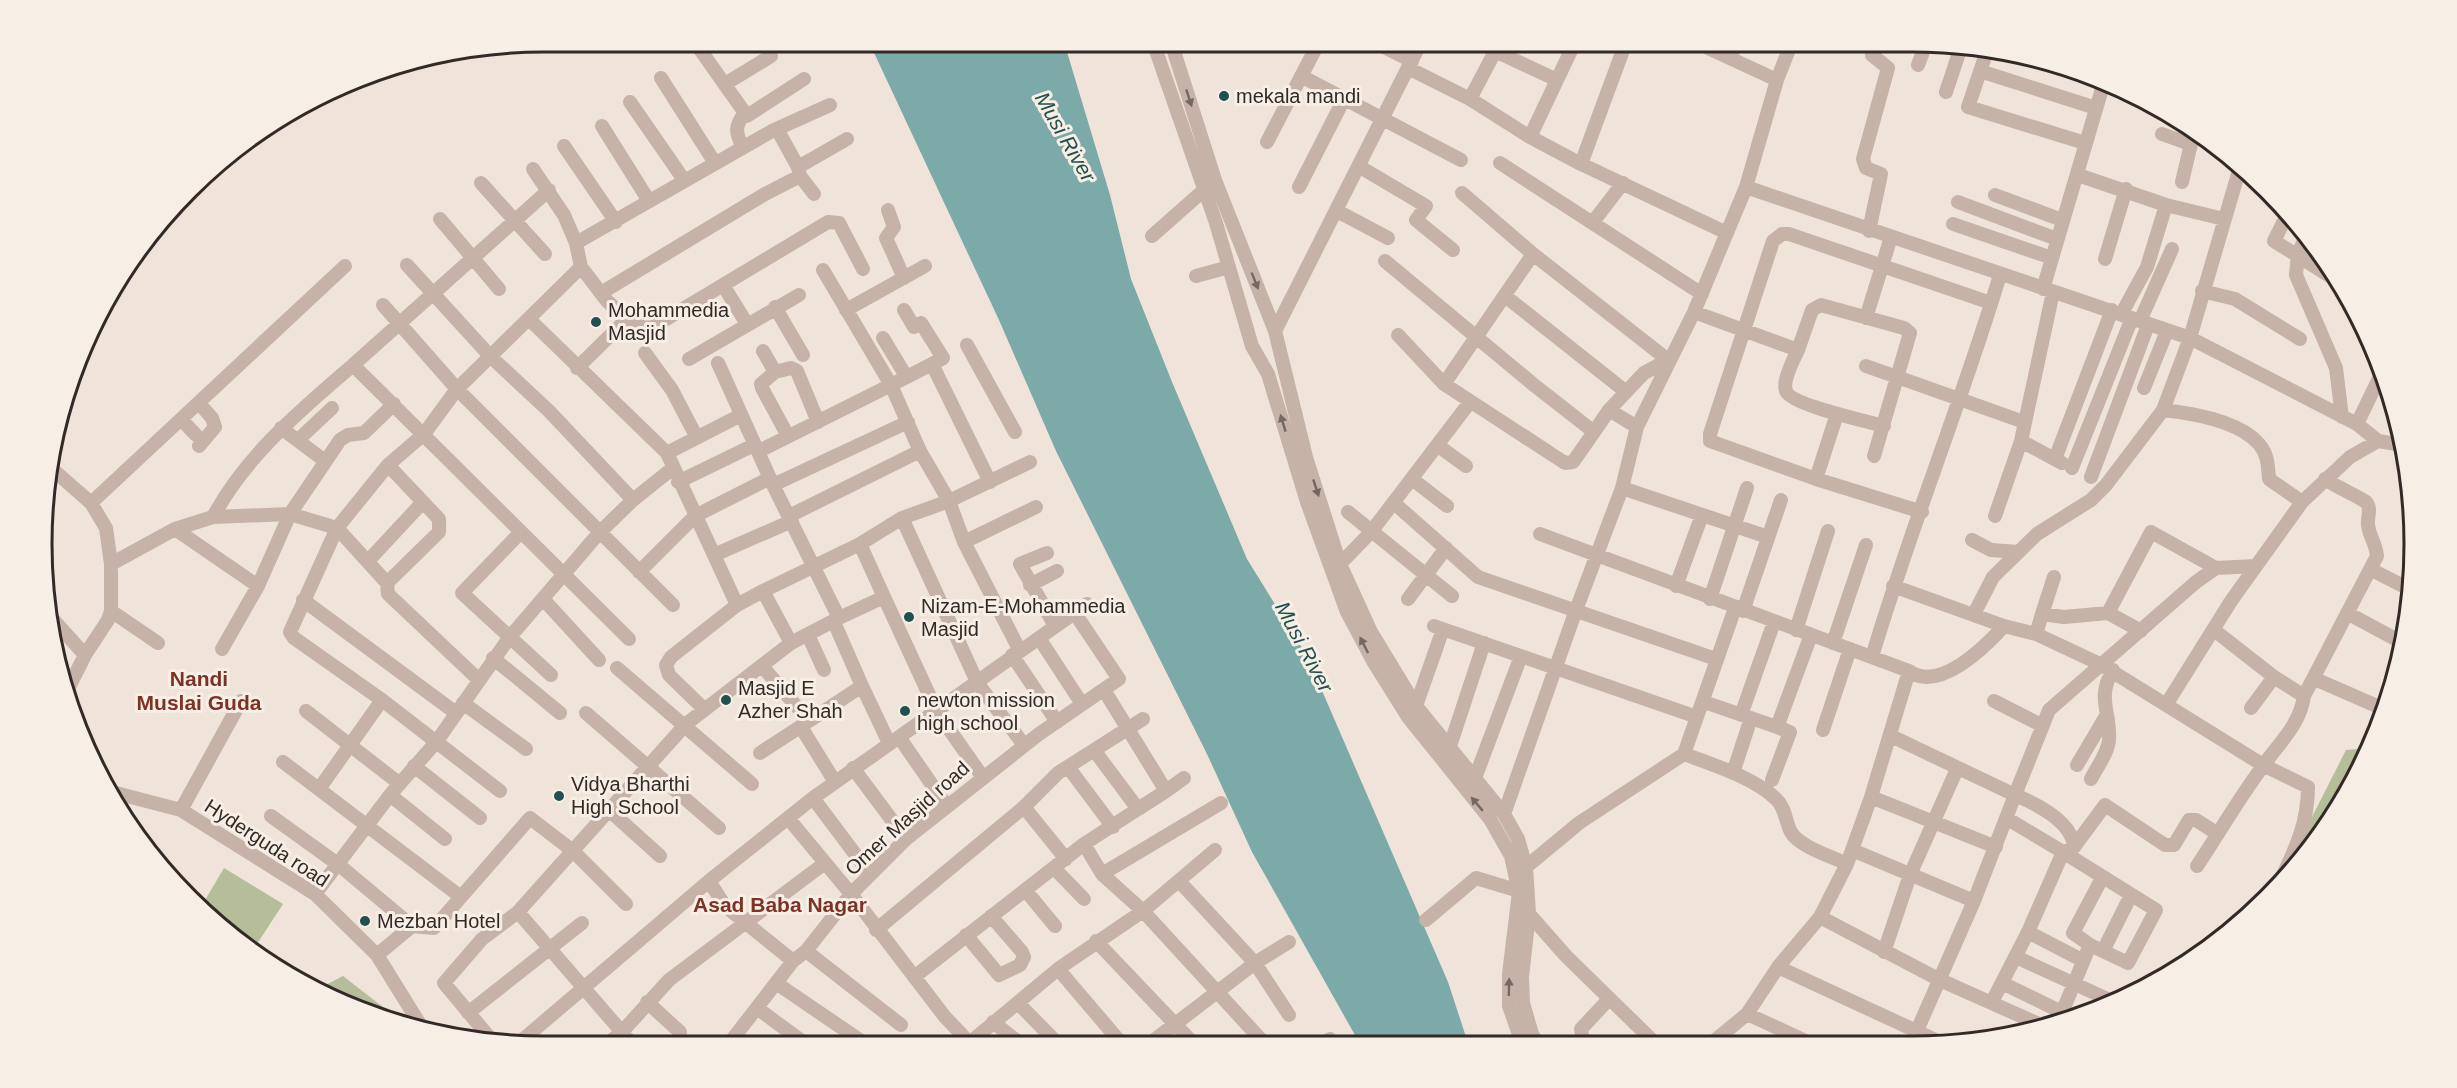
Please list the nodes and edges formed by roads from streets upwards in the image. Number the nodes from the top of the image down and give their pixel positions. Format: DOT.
graph roads {
  1 [pos="702,52"];
  2 [pos="1156,52"];
  3 [pos="1174,52"];
  4 [pos="1314,52"];
  5 [pos="1390,52"];
  6 [pos="1416,52"];
  7 [pos="1495,52"];
  8 [pos="1508,52"];
  9 [pos="1570,52"];
  10 [pos="1622,52"];
  11 [pos="1717,52"];
  12 [pos="1733,52"];
  13 [pos="1788,52"];
  14 [pos="1872,52"];
  15 [pos="1923,53"];
  16 [pos="1958,55"];
  17 [pos="771,56"];
  18 [pos="1730,58"];
  19 [pos="1985,58"];
  20 [pos="1410,64"];
  21 [pos="1918,65"];
  22 [pos="1980,71"];
  23 [pos="1301,76"];
  24 [pos="661,78"];
  25 [pos="804,79"];
  26 [pos="1557,80"];
  27 [pos="1777,80"];
  28 [pos="725,84"];
  29 [pos="2101,90"];
  30 [pos="1946,92"];
  31 [pos="1344,99"];
  32 [pos="1470,99"];
  33 [pos="630,102"];
  34 [pos="830,105"];
  35 [pos="2096,108"];
  36 [pos="744,114"];
  37 [pos="1383,120"];
  38 [pos="602,126"];
  39 [pos="777,129"];
  40 [pos="2162,134"];
  41 [pos="1530,137"];
  42 [pos="2188,137"];
  43 [pos="847,139"];
  44 [pos="2192,139"];
  45 [pos="1267,142"];
  46 [pos="2085,143"];
  47 [pos="564,146"];
  48 [pos="743,147"];
  49 [pos="1461,160"];
  50 [pos="715,162"];
  51 [pos="1500,163"];
  52 [pos="1581,164"];
  53 [pos="1360,167"];
  54 [pos="533,169"];
  55 [pos="799,171"];
  56 [pos="2078,175"];
  57 [pos="2238,175"];
  58 [pos="684,180"];
  59 [pos="2182,182"];
  60 [pos="481,183"];
  61 [pos="1623,183"];
  62 [pos="1746,187"];
  63 [pos="1299,188"];
  64 [pos="2126,189"];
  65 [pos="549,190"];
  66 [pos="1204,190"];
  67 [pos="1462,193"];
  68 [pos="814,194"];
  69 [pos="1995,195"];
  70 [pos="649,201"];
  71 [pos="1958,202"];
  72 [pos="2166,205"];
  73 [pos="888,210"];
  74 [pos="1337,211"];
  75 [pos="440,219"];
  76 [pos="516,219"];
  77 [pos="2224,219"];
  78 [pos="2062,220"];
  79 [pos="2284,221"];
  80 [pos="615,222"];
  81 [pos="1593,222"];
  82 [pos="1953,224"];
  83 [pos="1869,231"];
  84 [pos="1727,233"];
  85 [pos="1152,236"];
  86 [pos="1891,237"];
  87 [pos="1389,238"];
  88 [pos="2057,239"];
  89 [pos="576,243"];
  90 [pos="2302,244"];
  91 [pos="2172,249"];
  92 [pos="1453,250"];
  93 [pos="545,254"];
  94 [pos="1533,254"];
  95 [pos="2298,254"];
  96 [pos="474,257"];
  97 [pos="2052,258"];
  98 [pos="2104,259"];
  99 [pos="1385,261"];
  100 [pos="408,265"];
  101 [pos="345,266"];
  102 [pos="925,266"];
  103 [pos="1884,266"];
  104 [pos="581,267"];
  105 [pos="1229,267"];
  106 [pos="863,269"];
  107 [pos="823,270"];
  108 [pos="2321,270"];
  109 [pos="2000,275"];
  110 [pos="1196,276"];
  111 [pos="904,278"];
  112 [pos="723,285"];
  113 [pos="499,289"];
  114 [pos="2048,290"];
  115 [pos="2202,291"];
  116 [pos="434,293"];
  117 [pos="601,293"];
  118 [pos="799,294"];
  119 [pos="1702,294"];
  120 [pos="1505,296"];
  121 [pos="1992,303"];
  122 [pos="383,305"];
  123 [pos="775,308"];
  124 [pos="846,310"];
  125 [pos="904,310"];
  126 [pos="1694,312"];
  127 [pos="1866,318"];
  128 [pos="2131,318"];
  129 [pos="627,319"];
  130 [pos="530,320"];
  131 [pos="399,323"];
  132 [pos="747,324"];
  133 [pos="1275,331"];
  134 [pos="2167,331"];
  135 [pos="1744,332"];
  136 [pos="1398,335"];
  137 [pos="1477,336"];
  138 [pos="883,338"];
  139 [pos="2190,338"];
  140 [pos="2300,339"];
  141 [pos="1798,350"];
  142 [pos="763,351"];
  143 [pos="645,352"];
  144 [pos="803,355"];
  145 [pos="491,357"];
  146 [pos="689,359"];
  147 [pos="1668,360"];
  148 [pos="937,361"];
  149 [pos="718,363"];
  150 [pos="353,365"];
  151 [pos="1866,366"];
  152 [pos="577,368"];
  153 [pos="775,372"];
  154 [pos="906,376"];
  155 [pos="1898,377"];
  156 [pos="2377,383"];
  157 [pos="1444,384"];
  158 [pos="891,385"];
  159 [pos="2144,388"];
  160 [pos="457,389"];
  161 [pos="1625,391"];
  162 [pos="1960,401"];
  163 [pos="199,402"];
  164 [pos="1470,402"];
  165 [pos="394,404"];
  166 [pos="332,408"];
  167 [pos="1609,410"];
  168 [pos="2163,410"];
  169 [pos="1837,414"];
  170 [pos="741,415"];
  171 [pos="2342,417"];
  172 [pos="181,419"];
  173 [pos="818,422"];
  174 [pos="908,422"];
  175 [pos="2024,422"];
  176 [pos="2357,424"];
  177 [pos="1884,426"];
  178 [pos="1637,427"];
  179 [pos="281,428"];
  180 [pos="1015,432"];
  181 [pos="1594,432"];
  182 [pos="424,434"];
  183 [pos="696,436"];
  184 [pos="788,436"];
  185 [pos="298,440"];
  186 [pos="2021,441"];
  187 [pos="2378,441"];
  188 [pos="2394,444"];
  189 [pos="1437,445"];
  190 [pos="757,448"];
  191 [pos="920,450"];
  192 [pos="667,453"];
  193 [pos="1874,456"];
  194 [pos="1300,458"];
  195 [pos="2055,459"];
  196 [pos="325,461"];
  197 [pos="1030,462"];
  198 [pos="388,465"];
  199 [pos="1466,466"];
  200 [pos="673,468"];
  201 [pos="2072,468"];
  202 [pos="58,474"];
  203 [pos="2091,477"];
  204 [pos="1816,478"];
  205 [pos="1412,479"];
  206 [pos="2325,479"];
  207 [pos="678,482"];
  208 [pos="771,482"];
  209 [pos="990,482"];
  210 [pos="2106,485"];
  211 [pos="1622,488"];
  212 [pos="1747,488"];
  213 [pos="633,500"];
  214 [pos="1781,500"];
  215 [pos="949,501"];
  216 [pos="2302,502"];
  217 [pos="91,503"];
  218 [pos="422,503"];
  219 [pos="1394,503"];
  220 [pos="1448,506"];
  221 [pos="1036,507"];
  222 [pos="1348,512"];
  223 [pos="1922,512"];
  224 [pos="291,514"];
  225 [pos="1702,515"];
  226 [pos="695,516"];
  227 [pos="1995,516"];
  228 [pos="213,517"];
  229 [pos="902,518"];
  230 [pos="790,519"];
  231 [pos="1735,525"];
  232 [pos="337,528"];
  233 [pos="175,529"];
  234 [pos="1828,531"];
  235 [pos="521,532"];
  236 [pos="1371,532"];
  237 [pos="599,533"];
  238 [pos="1540,534"];
  239 [pos="1768,537"];
  240 [pos="1972,540"];
  241 [pos="964,542"];
  242 [pos="860,544"];
  243 [pos="1866,545"];
  244 [pos="1446,548"];
  245 [pos="2018,552"];
  246 [pos="1047,553"];
  247 [pos="714,555"];
  248 [pos="1598,558"];
  249 [pos="369,560"];
  250 [pos="111,564"];
  251 [pos="1340,564"];
  252 [pos="814,566"];
  253 [pos="2256,566"];
  254 [pos="2216,568"];
  255 [pos="2372,570"];
  256 [pos="1057,571"];
  257 [pos="639,572"];
  258 [pos="564,575"];
  259 [pos="1425,577"];
  260 [pos="2054,577"];
  261 [pos="387,583"];
  262 [pos="1030,585"];
  263 [pos="2402,585"];
  264 [pos="258,586"];
  265 [pos="1676,586"];
  266 [pos="1893,586"];
  267 [pos="763,591"];
  268 [pos="1452,596"];
  269 [pos="884,597"];
  270 [pos="1408,599"];
  271 [pos="1710,599"];
  272 [pos="303,600"];
  273 [pos="544,600"];
  274 [pos="673,604"];
  275 [pos="1087,604"];
  276 [pos="737,605"];
  277 [pos="1739,609"];
  278 [pos="1576,610"];
  279 [pos="111,611"];
  280 [pos="1074,612"];
  281 [pos="2108,613"];
  282 [pos="2347,613"];
  283 [pos="1974,614"];
  284 [pos="2042,614"];
  285 [pos="837,620"];
  286 [pos="1774,622"];
  287 [pos="1055,626"];
  288 [pos="2004,626"];
  289 [pos="60,627"];
  290 [pos="1796,630"];
  291 [pos="2214,630"];
  292 [pos="2141,631"];
  293 [pos="2036,634"];
  294 [pos="808,635"];
  295 [pos="1811,635"];
  296 [pos="509,638"];
  297 [pos="1039,638"];
  298 [pos="629,639"];
  299 [pos="2395,639"];
  300 [pos="158,643"];
  301 [pos="790,643"];
  302 [pos="1484,643"];
  303 [pos="1833,643"];
  304 [pos="222,649"];
  305 [pos="1850,649"];
  306 [pos="1016,653"];
  307 [pos="85,655"];
  308 [pos="1521,656"];
  309 [pos="1872,657"];
  310 [pos="493,658"];
  311 [pos="1716,659"];
  312 [pos="599,660"];
  313 [pos="762,666"];
  314 [pos="2106,667"];
  315 [pos="617,668"];
  316 [pos="1555,669"];
  317 [pos="824,670"];
  318 [pos="1909,671"];
  319 [pos="551,675"];
  320 [pos="2274,677"];
  321 [pos="2315,679"];
  322 [pos="479,680"];
  323 [pos="72,681"];
  324 [pos="978,684"];
  325 [pos="862,686"];
  326 [pos="1104,690"];
  327 [pos="2304,696"];
  328 [pos="382,700"];
  329 [pos="241,701"];
  330 [pos="1994,701"];
  331 [pos="1704,702"];
  332 [pos="1082,704"];
  333 [pos="2166,705"];
  334 [pos="1416,706"];
  335 [pos="2377,706"];
  336 [pos="459,708"];
  337 [pos="2251,708"];
  338 [pos="704,709"];
  339 [pos="306,711"];
  340 [pos="937,712"];
  341 [pos="560,713"];
  342 [pos="586,713"];
  343 [pos="1746,716"];
  344 [pos="2106,716"];
  345 [pos="1697,717"];
  346 [pos="1143,719"];
  347 [pos="1057,722"];
  348 [pos="686,724"];
  349 [pos="805,724"];
  350 [pos="2041,725"];
  351 [pos="1777,727"];
  352 [pos="1129,728"];
  353 [pos="1823,730"];
  354 [pos="1891,736"];
  355 [pos="894,740"];
  356 [pos="437,741"];
  357 [pos="1024,745"];
  358 [pos="1450,746"];
  359 [pos="350,747"];
  360 [pos="526,749"];
  361 [pos="1094,750"];
  362 [pos="760,753"];
  363 [pos="1684,754"];
  364 [pos="283,762"];
  365 [pos="647,765"];
  366 [pos="2077,765"];
  367 [pos="2263,765"];
  368 [pos="414,766"];
  369 [pos="1068,767"];
  370 [pos="853,768"];
  371 [pos="1957,769"];
  372 [pos="1733,773"];
  373 [pos="982,776"];
  374 [pos="1184,778"];
  375 [pos="1475,778"];
  376 [pos="2091,779"];
  377 [pos="1772,780"];
  378 [pos="835,782"];
  379 [pos="400,784"];
  380 [pos="752,784"];
  381 [pos="320,789"];
  382 [pos="500,791"];
  383 [pos="1166,791"];
  384 [pos="390,795"];
  385 [pos="2015,795"];
  386 [pos="122,796"];
  387 [pos="1871,797"];
  388 [pos="813,798"];
  389 [pos="1221,803"];
  390 [pos="946,805"];
  391 [pos="1024,807"];
  392 [pos="1138,809"];
  393 [pos="181,810"];
  394 [pos="609,810"];
  395 [pos="1504,814"];
  396 [pos="271,816"];
  397 [pos="480,818"];
  398 [pos="788,818"];
  399 [pos="2006,818"];
  400 [pos="1933,823"];
  401 [pos="370,826"];
  402 [pos="1113,827"];
  403 [pos="719,828"];
  404 [pos="2218,834"];
  405 [pos="445,838"];
  406 [pos="906,839"];
  407 [pos="1084,844"];
  408 [pos="1996,847"];
  409 [pos="1215,850"];
  410 [pos="1852,850"];
  411 [pos="2069,850"];
  412 [pos="573,851"];
  413 [pos="660,855"];
  414 [pos="2291,858"];
  415 [pos="825,863"];
  416 [pos="1060,863"];
  417 [pos="1847,864"];
  418 [pos="339,865"];
  419 [pos="2198,866"];
  420 [pos="1526,867"];
  421 [pos="870,874"];
  422 [pos="1102,874"];
  423 [pos="1910,875"];
  424 [pos="2102,878"];
  425 [pos="1179,880"];
  426 [pos="709,881"];
  427 [pos="1026,891"];
  428 [pos="1524,892"];
  429 [pos="315,894"];
  430 [pos="851,894"];
  431 [pos="2131,895"];
  432 [pos="461,897"];
  433 [pos="1084,899"];
  434 [pos="1974,901"];
  435 [pos="626,904"];
  436 [pos="1143,911"];
  437 [pos="518,912"];
  438 [pos="1529,914"];
  439 [pos="991,916"];
  440 [pos="1820,917"];
  441 [pos="1426,920"];
  442 [pos="582,923"];
  443 [pos="746,925"];
  444 [pos="412,926"];
  445 [pos="1054,926"];
  446 [pos="876,930"];
  447 [pos="2028,932"];
  448 [pos="966,935"];
  449 [pos="1096,940"];
  450 [pos="1289,942"];
  451 [pos="550,948"];
  452 [pos="2096,948"];
  453 [pos="806,951"];
  454 [pos="1884,952"];
  455 [pos="377,955"];
  456 [pos="2016,957"];
  457 [pos="2076,957"];
  458 [pos="793,961"];
  459 [pos="1255,963"];
  460 [pos="1778,967"];
  461 [pos="1058,969"];
  462 [pos="914,977"];
  463 [pos="1940,980"];
  464 [pos="777,983"];
  465 [pos="2002,983"];
  466 [pos="2075,985"];
  467 [pos="584,986"];
  468 [pos="1219,991"];
  469 [pos="2103,997"];
  470 [pos="1609,999"];
  471 [pos="647,1002"];
  472 [pos="1992,1002"];
  473 [pos="1018,1003"];
  474 [pos="757,1008"];
  475 [pos="2067,1010"];
  476 [pos="468,1013"];
  477 [pos="2059,1013"];
  478 [pos="1747,1014"];
  479 [pos="1289,1015"];
  480 [pos="417,1019"];
  481 [pos="2032,1021"];
  482 [pos="993,1022"];
  483 [pos="901,1024"];
  484 [pos="1176,1025"];
  485 [pos="484,1031"];
  486 [pos="680,1032"];
  487 [pos="621,1033"];
  488 [pos="528,1035"];
  489 [pos="617,1036"];
  490 [pos="624,1036"];
  491 [pos="736,1036"];
  492 [pos="795,1036"];
  493 [pos="854,1036"];
  494 [pos="962,1036"];
  495 [pos="976,1036"];
  496 [pos="1011,1036"];
  497 [pos="1050,1036"];
  498 [pos="1115,1036"];
  499 [pos="1160,1036"];
  500 [pos="1186,1036"];
  501 [pos="1258,1036"];
  502 [pos="1520,1036"];
  503 [pos="1533,1036"];
  504 [pos="1582,1036"];
  505 [pos="1648,1036"];
  506 [pos="1725,1036"];
  507 [pos="1795,1036"];
  508 [pos="1912,1036"];
  509 [pos="1914,1036"];
  1 -- 28 [label="street"];
  2 -- 66 [label="street"];
  3 -- 133 [label="street, one-way"];
  4 -- 23 [label="street"];
  5 -- 20 [label="street"];
  6 -- 20 [label="street"];
  7 -- 32 [label="street"];
  8 -- 26 [label="street"];
  9 -- 26 [label="street"];
  10 -- 52 [label="street"];
  11 -- 18 [label="street"];
  12 -- 18 [label="street"];
  13 -- 27 [label="street"];
  14 -- 83 [label="street"];
  15 -- 21 [label="street"];
  16 -- 30 [label="street"];
  17 -- 28 [label="street"];
  18 -- 27 [label="street"];
  19 -- 22 [label="street"];
  20 -- 32 [label="street"];
  20 -- 37 [label="street"];
  22 -- 35 [label="street"];
  22 -- 46 [label="street"];
  23 -- 31 [label="street"];
  23 -- 45 [label="street"];
  24 -- 50 [label="street"];
  25 -- 36 [label="street"];
  26 -- 41 [label="street"];
  27 -- 62 [label="street"];
  28 -- 36 [label="street"];
  29 -- 35 [label="street"];
  31 -- 37 [label="street"];
  31 -- 63 [label="street"];
  32 -- 41 [label="street"];
  33 -- 58 [label="street"];
  34 -- 39 [label="street"];
  35 -- 46 [label="street"];
  36 -- 48 [label="street"];
  37 -- 49 [label="street"];
  37 -- 53 [label="street"];
  38 -- 70 [label="street"];
  39 -- 48 [label="street"];
  39 -- 55 [label="street"];
  40 -- 42 [label="street"];
  41 -- 52 [label="street"];
  43 -- 55 [label="street"];
  44 -- 59 [label="street"];
  46 -- 56 [label="street"];
  47 -- 80 [label="street"];
  48 -- 50 [label="street"];
  50 -- 58 [label="street"];
  51 -- 81 [label="street"];
  52 -- 61 [label="street"];
  53 -- 74 [label="street"];
  53 -- 92 [label="street"];
  54 -- 65 [label="street"];
  55 -- 68 [label="street"];
  55 -- 117 [label="street"];
  56 -- 64 [label="street"];
  56 -- 78 [label="street"];
  57 -- 77 [label="street"];
  58 -- 70 [label="street"];
  60 -- 76 [label="street"];
  61 -- 81 [label="street"];
  61 -- 84 [label="street"];
  62 -- 83 [label="street"];
  62 -- 84 [label="street"];
  64 -- 72 [label="street"];
  64 -- 98 [label="street"];
  65 -- 76 [label="street"];
  65 -- 89 [label="street"];
  66 -- 85 [label="street"];
  66 -- 105 [label="street"];
  67 -- 94 [label="street"];
  69 -- 78 [label="street"];
  70 -- 80 [label="street"];
  71 -- 88 [label="street"];
  72 -- 77 [label="street"];
  72 -- 128 [label="street"];
  73 -- 111 [label="street"];
  74 -- 87 [label="street"];
  74 -- 133 [label="street"];
  75 -- 96 [label="street"];
  76 -- 93 [label="street"];
  76 -- 96 [label="street"];
  77 -- 115 [label="street"];
  78 -- 88 [label="street"];
  79 -- 95 [label="street"];
  80 -- 89 [label="street"];
  81 -- 119 [label="street"];
  82 -- 97 [label="street"];
  83 -- 86 [label="street"];
  84 -- 119 [label="street"];
  86 -- 103 [label="street"];
  86 -- 109 [label="street"];
  88 -- 97 [label="street"];
  89 -- 104 [label="street"];
  90 -- 95 [label="street"];
  91 -- 128 [label="street"];
  94 -- 120 [label="street"];
  94 -- 147 [label="street"];
  95 -- 108 [label="street"];
  95 -- 171 [label="street"];
  96 -- 113 [label="street"];
  96 -- 116 [label="street"];
  97 -- 114 [label="street"];
  99 -- 137 [label="street"];
  100 -- 116 [label="street"];
  101 -- 163 [label="street"];
  102 -- 111 [label="street"];
  103 -- 121 [label="street"];
  103 -- 127 [label="street"];
  103 -- 135 [label="street"];
  104 -- 117 [label="street"];
  104 -- 130 [label="street"];
  105 -- 110 [label="street"];
  194 -- 105 [label="street, one-way"];
  106 -- 112 [label="street"];
  107 -- 124 [label="street"];
  109 -- 114 [label="street"];
  109 -- 121 [label="street"];
  111 -- 124 [label="street"];
  112 -- 129 [label="street"];
  112 -- 132 [label="street"];
  114 -- 128 [label="street"];
  114 -- 175 [label="street"];
  115 -- 139 [label="street"];
  115 -- 140 [label="street"];
  116 -- 131 [label="street"];
  116 -- 145 [label="street"];
  117 -- 129 [label="street"];
  118 -- 123 [label="street"];
  119 -- 126 [label="street"];
  120 -- 137 [label="street"];
  120 -- 161 [label="street"];
  121 -- 162 [label="street"];
  122 -- 131 [label="street"];
  123 -- 132 [label="street"];
  123 -- 144 [label="street"];
  124 -- 158 [label="street"];
  125 -- 148 [label="street"];
  126 -- 135 [label="street"];
  126 -- 147 [label="street"];
  127 -- 141 [label="street"];
  127 -- 155 [label="street"];
  128 -- 134 [label="street"];
  128 -- 195 [label="street"];
  128 -- 201 [label="street"];
  128 -- 203 [label="street"];
  129 -- 152 [label="street"];
  130 -- 145 [label="street"];
  130 -- 152 [label="street"];
  131 -- 150 [label="street"];
  131 -- 160 [label="street"];
  132 -- 146 [label="street"];
  133 -- 194 [label="street"];
  134 -- 139 [label="street"];
  134 -- 159 [label="street"];
  135 -- 141 [label="street"];
  135 -- 204 [label="street"];
  136 -- 157 [label="street"];
  137 -- 157 [label="street"];
  137 -- 181 [label="street"];
  138 -- 154 [label="street"];
  139 -- 168 [label="street"];
  139 -- 171 [label="street"];
  141 -- 169 [label="street"];
  142 -- 153 [label="street"];
  143 -- 183 [label="street"];
  145 -- 160 [label="street"];
  145 -- 213 [label="street"];
  147 -- 161 [label="street"];
  147 -- 178 [label="street"];
  148 -- 154 [label="street"];
  148 -- 180 [label="street"];
  148 -- 209 [label="street"];
  149 -- 170 [label="street"];
  150 -- 165 [label="street"];
  150 -- 179 [label="street"];
  151 -- 155 [label="street"];
  152 -- 192 [label="street"];
  153 -- 173 [label="street"];
  153 -- 184 [label="street"];
  154 -- 158 [label="street"];
  155 -- 162 [label="street"];
  155 -- 177 [label="street"];
  156 -- 176 [label="street"];
  157 -- 164 [label="street"];
  158 -- 173 [label="street"];
  158 -- 174 [label="street"];
  160 -- 182 [label="street"];
  160 -- 237 [label="street"];
  161 -- 167 [label="street"];
  162 -- 175 [label="street"];
  162 -- 223 [label="street"];
  163 -- 172 [label="street"];
  163 -- 172 [label="street"];
  164 -- 181 [label="street"];
  164 -- 189 [label="street"];
  165 -- 182 [label="street"];
  165 -- 196 [label="street"];
  166 -- 185 [label="street"];
  167 -- 178 [label="street"];
  167 -- 181 [label="street"];
  168 -- 210 [label="street"];
  168 -- 216 [label="street"];
  169 -- 177 [label="street"];
  169 -- 204 [label="street"];
  170 -- 183 [label="street"];
  170 -- 190 [label="street"];
  171 -- 176 [label="street"];
  172 -- 217 [label="street"];
  173 -- 184 [label="street"];
  174 -- 191 [label="street"];
  174 -- 208 [label="street"];
  175 -- 186 [label="street"];
  176 -- 187 [label="street"];
  177 -- 193 [label="street"];
  178 -- 211 [label="street"];
  179 -- 185 [label="street"];
  179 -- 228 [label="street"];
  182 -- 198 [label="street"];
  182 -- 235 [label="street"];
  183 -- 192 [label="street"];
  184 -- 190 [label="street"];
  185 -- 196 [label="street"];
  186 -- 195 [label="street"];
  186 -- 227 [label="street"];
  187 -- 188 [label="street"];
  187 -- 206 [label="street"];
  189 -- 199 [label="street"];
  189 -- 205 [label="street"];
  190 -- 207 [label="street"];
  190 -- 208 [label="street"];
  191 -- 215 [label="street"];
  191 -- 230 [label="street"];
  192 -- 200 [label="street"];
  194 -- 251 [label="street, one-way"];
  428 -- 194 [label="street, one-way"];
  195 -- 201 [label="street"];
  196 -- 224 [label="street"];
  197 -- 209 [label="street"];
  198 -- 218 [label="street"];
  198 -- 232 [label="street"];
  200 -- 207 [label="street"];
  200 -- 213 [label="street"];
  201 -- 203 [label="street"];
  202 -- 217 [label="street"];
  203 -- 210 [label="street"];
  204 -- 223 [label="street"];
  205 -- 219 [label="street"];
  205 -- 220 [label="street"];
  206 -- 216 [label="street"];
  206 -- 255 [label="street"];
  207 -- 226 [label="street"];
  208 -- 226 [label="street"];
  208 -- 230 [label="street"];
  209 -- 215 [label="street"];
  210 -- 245 [label="street"];
  211 -- 225 [label="street"];
  211 -- 248 [label="street"];
  212 -- 231 [label="street"];
  213 -- 237 [label="street"];
  214 -- 239 [label="street"];
  215 -- 229 [label="street"];
  215 -- 241 [label="street"];
  216 -- 253 [label="street"];
  217 -- 250 [label="street"];
  218 -- 249 [label="street"];
  218 -- 261 [label="street"];
  219 -- 236 [label="street"];
  219 -- 244 [label="street"];
  221 -- 241 [label="street"];
  222 -- 236 [label="street"];
  223 -- 266 [label="street"];
  224 -- 228 [label="street"];
  224 -- 232 [label="street"];
  224 -- 264 [label="street"];
  225 -- 231 [label="street"];
  225 -- 265 [label="street"];
  226 -- 247 [label="street"];
  226 -- 257 [label="street"];
  228 -- 233 [label="street"];
  229 -- 242 [label="street"];
  229 -- 324 [label="street"];
  230 -- 247 [label="street"];
  230 -- 252 [label="street"];
  231 -- 239 [label="street"];
  231 -- 271 [label="street"];
  232 -- 249 [label="street"];
  232 -- 272 [label="street"];
  233 -- 250 [label="street"];
  233 -- 264 [label="street"];
  234 -- 290 [label="street"];
  235 -- 258 [label="street"];
  235 -- 296 [label="street"];
  236 -- 251 [label="street"];
  236 -- 259 [label="street"];
  237 -- 257 [label="street"];
  237 -- 258 [label="street"];
  238 -- 248 [label="street"];
  239 -- 277 [label="street"];
  240 -- 245 [label="street"];
  241 -- 306 [label="street"];
  242 -- 252 [label="street"];
  242 -- 269 [label="street"];
  243 -- 303 [label="street"];
  244 -- 259 [label="street"];
  244 -- 278 [label="street"];
  245 -- 283 [label="street"];
  246 -- 262 [label="street"];
  247 -- 276 [label="street"];
  248 -- 265 [label="street"];
  248 -- 278 [label="street"];
  249 -- 261 [label="street"];
  250 -- 279 [label="street"];
  251 -- 334 [label="street"];
  252 -- 267 [label="street"];
  252 -- 285 [label="street"];
  253 -- 254 [label="street"];
  253 -- 291 [label="street"];
  254 -- 281 [label="street"];
  254 -- 292 [label="street"];
  255 -- 263 [label="street"];
  255 -- 282 [label="street"];
  256 -- 262 [label="street"];
  257 -- 274 [label="street"];
  258 -- 273 [label="street"];
  258 -- 298 [label="street"];
  259 -- 268 [label="street"];
  259 -- 270 [label="street"];
  260 -- 284 [label="street"];
  261 -- 322 [label="street"];
  262 -- 287 [label="street"];
  264 -- 304 [label="street"];
  265 -- 271 [label="street"];
  266 -- 283 [label="street"];
  266 -- 309 [label="street"];
  267 -- 276 [label="street"];
  267 -- 301 [label="street"];
  269 -- 285 [label="street"];
  269 -- 340 [label="street"];
  271 -- 277 [label="street"];
  272 -- 328 [label="street"];
  272 -- 336 [label="street"];
  273 -- 296 [label="street"];
  273 -- 312 [label="street"];
  275 -- 280 [label="street"];
  276 -- 338 [label="street"];
  277 -- 286 [label="street"];
  277 -- 311 [label="street"];
  278 -- 311 [label="street"];
  278 -- 316 [label="street"];
  279 -- 300 [label="street"];
  279 -- 307 [label="street"];
  280 -- 287 [label="street"];
  280 -- 326 [label="street, Omer Masjid road"];
  281 -- 284 [label="street"];
  281 -- 292 [label="street"];
  282 -- 299 [label="street"];
  282 -- 321 [label="street"];
  283 -- 288 [label="street"];
  284 -- 293 [label="street"];
  285 -- 294 [label="street"];
  285 -- 325 [label="street"];
  286 -- 290 [label="street"];
  286 -- 343 [label="street"];
  287 -- 297 [label="street"];
  288 -- 293 [label="street"];
  288 -- 318 [label="street"];
  289 -- 307 [label="street"];
  290 -- 295 [label="street"];
  291 -- 320 [label="street"];
  291 -- 333 [label="street"];
  292 -- 314 [label="street"];
  293 -- 314 [label="street"];
  294 -- 301 [label="street"];
  294 -- 317 [label="street"];
  295 -- 303 [label="street"];
  295 -- 351 [label="street"];
  296 -- 310 [label="street"];
  296 -- 319 [label="street"];
  297 -- 306 [label="street"];
  297 -- 332 [label="street"];
  301 -- 313 [label="street"];
  302 -- 308 [label="street"];
  302 -- 334 [label="street"];
  302 -- 358 [label="street"];
  303 -- 305 [label="street"];
  305 -- 309 [label="street"];
  305 -- 353 [label="street"];
  306 -- 324 [label="street"];
  306 -- 347 [label="street"];
  307 -- 323 [label="street"];
  308 -- 316 [label="street"];
  308 -- 375 [label="street"];
  309 -- 318 [label="street"];
  310 -- 322 [label="street"];
  310 -- 341 [label="street"];
  311 -- 331 [label="street"];
  313 -- 338 [label="street"];
  313 -- 349 [label="street"];
  314 -- 333 [label="street"];
  314 -- 344 [label="street"];
  314 -- 350 [label="street"];
  315 -- 348 [label="street"];
  316 -- 345 [label="street"];
  316 -- 395 [label="street"];
  318 -- 354 [label="street"];
  320 -- 327 [label="street"];
  320 -- 337 [label="street"];
  321 -- 327 [label="street"];
  321 -- 335 [label="street"];
  322 -- 336 [label="street"];
  324 -- 340 [label="street"];
  324 -- 357 [label="street"];
  325 -- 349 [label="street"];
  325 -- 355 [label="street"];
  326 -- 332 [label="street, Omer Masjid road"];
  326 -- 352 [label="street"];
  327 -- 367 [label="street"];
  328 -- 356 [label="street"];
  328 -- 359 [label="street"];
  329 -- 393 [label="street"];
  330 -- 350 [label="street"];
  331 -- 343 [label="street"];
  331 -- 345 [label="street"];
  332 -- 347 [label="street, Omer Masjid road"];
  333 -- 367 [label="street"];
  334 -- 358 [label="street"];
  336 -- 356 [label="street"];
  336 -- 360 [label="street"];
  338 -- 348 [label="street"];
  339 -- 359 [label="street"];
  340 -- 355 [label="street"];
  340 -- 373 [label="street"];
  342 -- 365 [label="street"];
  343 -- 351 [label="street"];
  343 -- 372 [label="street"];
  344 -- 366 [label="street"];
  344 -- 376 [label="street"];
  345 -- 363 [label="street"];
  346 -- 352 [label="street"];
  347 -- 357 [label="street, Omer Masjid road"];
  348 -- 365 [label="street"];
  348 -- 380 [label="street"];
  349 -- 362 [label="street"];
  349 -- 378 [label="street"];
  350 -- 385 [label="street"];
  351 -- 377 [label="street"];
  352 -- 361 [label="street"];
  352 -- 383 [label="street"];
  354 -- 371 [label="street"];
  354 -- 387 [label="street"];
  355 -- 370 [label="street"];
  355 -- 390 [label="street"];
  356 -- 368 [label="street"];
  356 -- 382 [label="street"];
  357 -- 373 [label="street, Omer Masjid road"];
  358 -- 375 [label="street"];
  359 -- 379 [label="street"];
  359 -- 381 [label="street"];
  361 -- 369 [label="street"];
  361 -- 392 [label="street"];
  363 -- 372 [label="street"];
  363 -- 420 [label="street"];
  364 -- 381 [label="street"];
  365 -- 394 [label="street"];
  365 -- 403 [label="street"];
  367 -- 404 [label="street"];
  367 -- 414 [label="street"];
  368 -- 379 [label="street"];
  368 -- 397 [label="street"];
  369 -- 391 [label="street"];
  369 -- 402 [label="street"];
  370 -- 378 [label="street"];
  370 -- 406 [label="street"];
  371 -- 385 [label="street"];
  371 -- 400 [label="street"];
  372 -- 417 [label="street"];
  373 -- 390 [label="street, Omer Masjid road"];
  374 -- 383 [label="street"];
  375 -- 395 [label="street"];
  378 -- 388 [label="street"];
  379 -- 384 [label="street"];
  381 -- 401 [label="street"];
  383 -- 392 [label="street"];
  384 -- 401 [label="street"];
  384 -- 405 [label="street"];
  385 -- 399 [label="street"];
  385 -- 411 [label="street"];
  386 -- 393 [label="street, Hyderguda road"];
  387 -- 400 [label="street"];
  387 -- 410 [label="street"];
  388 -- 398 [label="street"];
  388 -- 421 [label="street"];
  389 -- 422 [label="street"];
  390 -- 406 [label="street, Omer Masjid road"];
  391 -- 416 [label="street"];
  391 -- 446 [label="street"];
  392 -- 402 [label="street"];
  393 -- 429 [label="street, Hyderguda road"];
  394 -- 412 [label="street"];
  394 -- 413 [label="street"];
  395 -- 420 [label="street"];
  396 -- 418 [label="street"];
  398 -- 415 [label="street"];
  398 -- 426 [label="street"];
  399 -- 408 [label="street"];
  399 -- 411 [label="street"];
  400 -- 408 [label="street"];
  400 -- 423 [label="street"];
  401 -- 418 [label="street"];
  401 -- 432 [label="street"];
  402 -- 407 [label="street"];
  404 -- 411 [label="street"];
  404 -- 419 [label="street"];
  406 -- 421 [label="street, Omer Masjid road"];
  407 -- 416 [label="street"];
  407 -- 422 [label="street"];
  408 -- 434 [label="street"];
  409 -- 425 [label="street"];
  410 -- 417 [label="street"];
  410 -- 423 [label="street"];
  411 -- 424 [label="street"];
  411 -- 447 [label="street"];
  412 -- 432 [label="street"];
  412 -- 435 [label="street"];
  412 -- 437 [label="street"];
  415 -- 430 [label="street"];
  415 -- 443 [label="street"];
  416 -- 427 [label="street"];
  416 -- 433 [label="street"];
  417 -- 440 [label="street"];
  418 -- 429 [label="street"];
  418 -- 444 [label="street"];
  420 -- 428 [label="street"];
  421 -- 430 [label="street, Omer Masjid road"];
  422 -- 436 [label="street"];
  423 -- 434 [label="street"];
  423 -- 454 [label="street"];
  424 -- 431 [label="street"];
  424 -- 452 [label="street"];
  425 -- 436 [label="street"];
  425 -- 459 [label="street"];
  426 -- 443 [label="street"];
  426 -- 467 [label="street"];
  427 -- 439 [label="street"];
  427 -- 445 [label="street"];
  428 -- 438 [label="street"];
  428 -- 441 [label="street"];
  502 -- 428 [label="street, one-way"];
  429 -- 455 [label="street, Hyderguda road"];
  430 -- 446 [label="street"];
  430 -- 453 [label="street, Omer Masjid road"];
  431 -- 452 [label="street"];
  431 -- 452 [label="street"];
  432 -- 444 [label="street"];
  434 -- 463 [label="street"];
  436 -- 449 [label="street"];
  436 -- 468 [label="street"];
  437 -- 451 [label="street"];
  437 -- 476 [label="street"];
  438 -- 470 [label="street"];
  438 -- 503 [label="street"];
  439 -- 448 [label="street"];
  439 -- 448 [label="street"];
  440 -- 454 [label="street"];
  440 -- 460 [label="street"];
  442 -- 451 [label="street"];
  443 -- 458 [label="street"];
  443 -- 471 [label="street"];
  444 -- 455 [label="street"];
  446 -- 462 [label="street"];
  447 -- 456 [label="street"];
  447 -- 457 [label="street"];
  448 -- 462 [label="street"];
  449 -- 461 [label="street"];
  449 -- 484 [label="street"];
  450 -- 459 [label="street"];
  451 -- 467 [label="street"];
  451 -- 476 [label="street"];
  452 -- 466 [label="street"];
  453 -- 458 [label="street, Omer Masjid road"];
  453 -- 483 [label="street"];
  454 -- 463 [label="street"];
  455 -- 480 [label="street, Hyderguda road"];
  456 -- 465 [label="street"];
  456 -- 466 [label="street"];
  458 -- 464 [label="street, Omer Masjid road"];
  459 -- 468 [label="street"];
  459 -- 479 [label="street"];
  460 -- 478 [label="street"];
  460 -- 508 [label="street"];
  461 -- 473 [label="street"];
  461 -- 498 [label="street"];
  462 -- 494 [label="street"];
  463 -- 472 [label="street"];
  463 -- 509 [label="street"];
  464 -- 474 [label="street, Omer Masjid road"];
  464 -- 493 [label="street"];
  465 -- 472 [label="street"];
  465 -- 477 [label="street"];
  466 -- 469 [label="street"];
  466 -- 475 [label="street"];
  467 -- 487 [label="street"];
  467 -- 488 [label="street"];
  468 -- 484 [label="street"];
  468 -- 501 [label="street"];
  470 -- 504 [label="street"];
  470 -- 505 [label="street"];
  471 -- 486 [label="street"];
  471 -- 487 [label="street"];
  472 -- 481 [label="street"];
  473 -- 482 [label="street"];
  473 -- 497 [label="street"];
  474 -- 491 [label="street, Omer Masjid road"];
  474 -- 492 [label="street"];
  476 -- 485 [label="street"];
  478 -- 506 [label="street"];
  478 -- 507 [label="street"];
  482 -- 495 [label="street"];
  482 -- 496 [label="street"];
  484 -- 499 [label="street"];
  484 -- 500 [label="street"];
  487 -- 489 [label="street"];
  487 -- 490 [label="street"];
}
